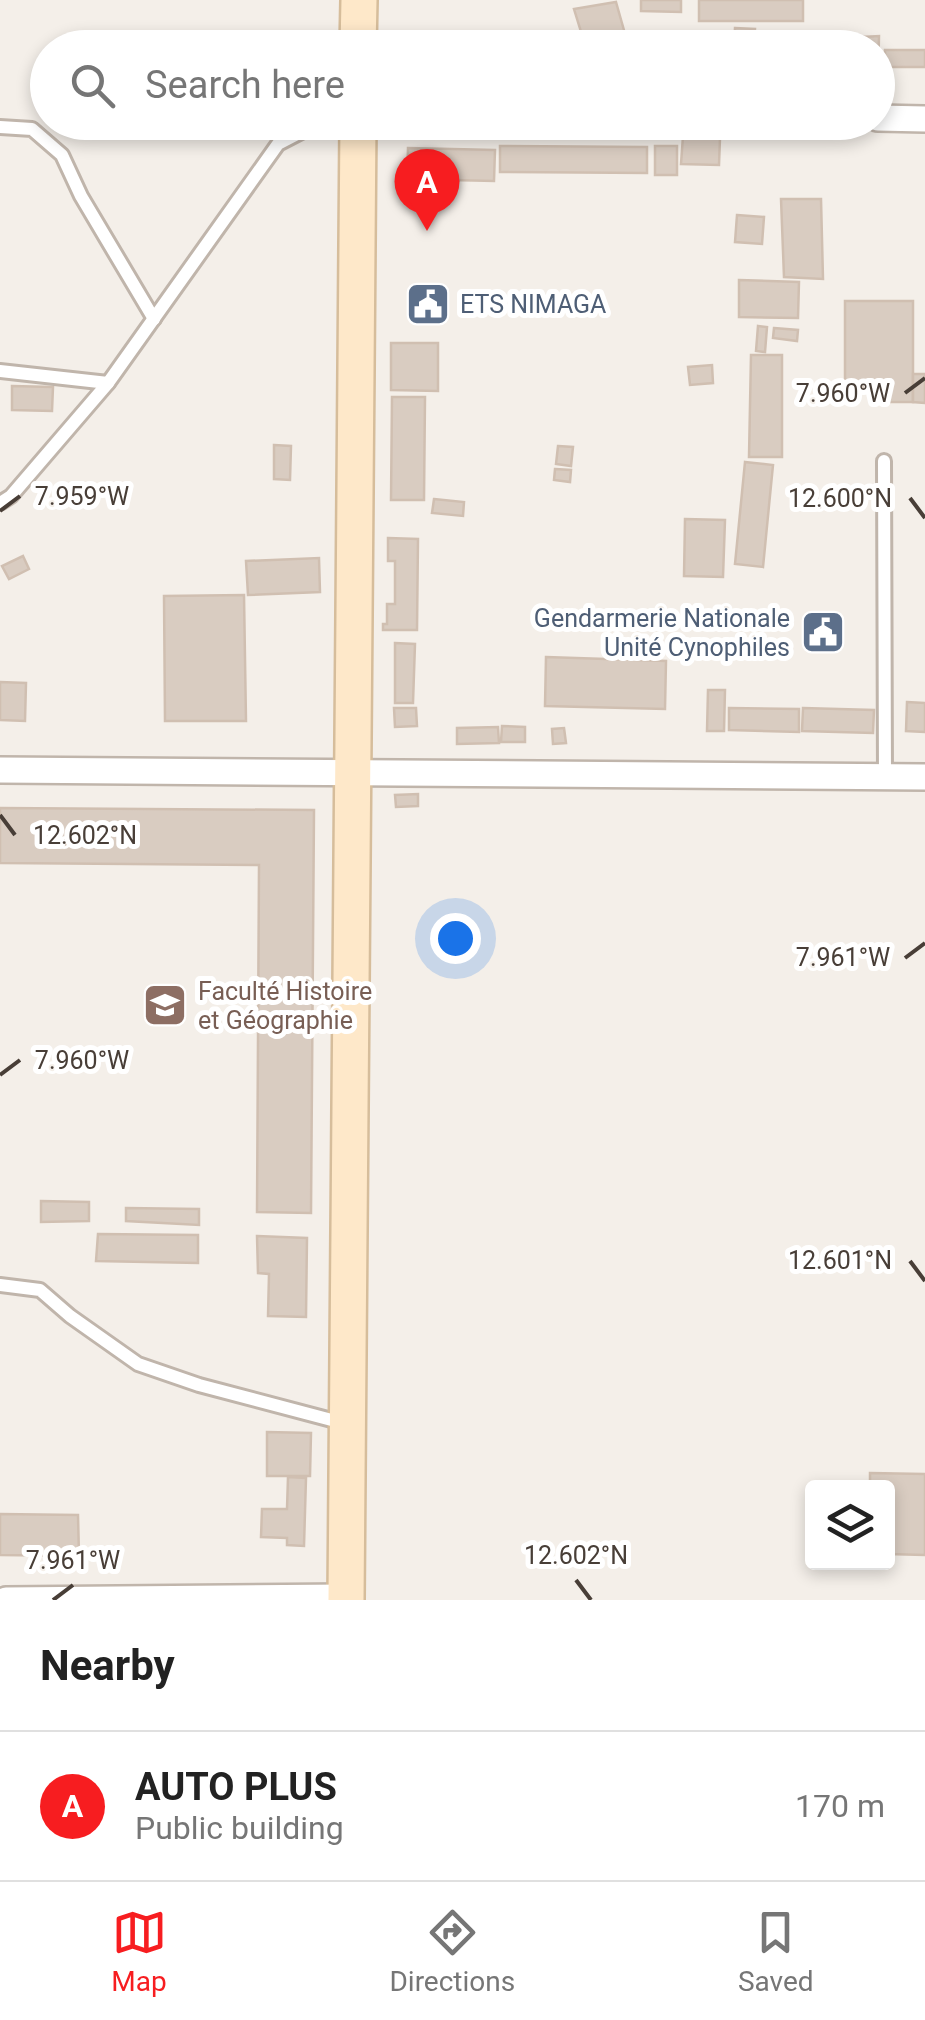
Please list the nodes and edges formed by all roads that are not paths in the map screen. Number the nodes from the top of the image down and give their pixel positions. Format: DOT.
graph roads {
  1 [pos="358,0"];
  2 [pos="358,30"];
  3 [pos="895,118"];
  4 [pos="925,119"];
  5 [pos="0,127"];
  6 [pos="30,129"];
  7 [pos="45,140"];
  8 [pos="286,140"];
  9 [pos="358,140"];
  10 [pos="154,319"];
  11 [pos="0,371"];
  12 [pos="108,383"];
  13 [pos="884,461"];
  14 [pos="0,503"];
  15 [pos="0,770"];
  16 [pos="352,772"];
  17 [pos="885,777"];
  18 [pos="925,777"];
  19 [pos="0,1285"];
  20 [pos="348,1424"];
  21 [pos="346,1598"];
  22 [pos="6,1600"];
  1 -- 2 [label="street"];
  3 -- 4 [label="street"];
  5 -- 6 [label="lane"];
  7 -- 10 [label="lane"];
  8 -- 10 [label="lane"];
  9 -- 16 [label="street"];
  10 -- 12 [label="lane"];
  11 -- 12 [label="lane"];
  12 -- 14 [label="lane"];
  13 -- 17 [label="lane"];
  15 -- 16 [label="street"];
  16 -- 17 [label="street"];
  16 -- 20 [label="street"];
  17 -- 18 [label="street"];
  19 -- 20 [label="lane"];
  20 -- 21 [label="street"];
  21 -- 22 [label="street"];
}
